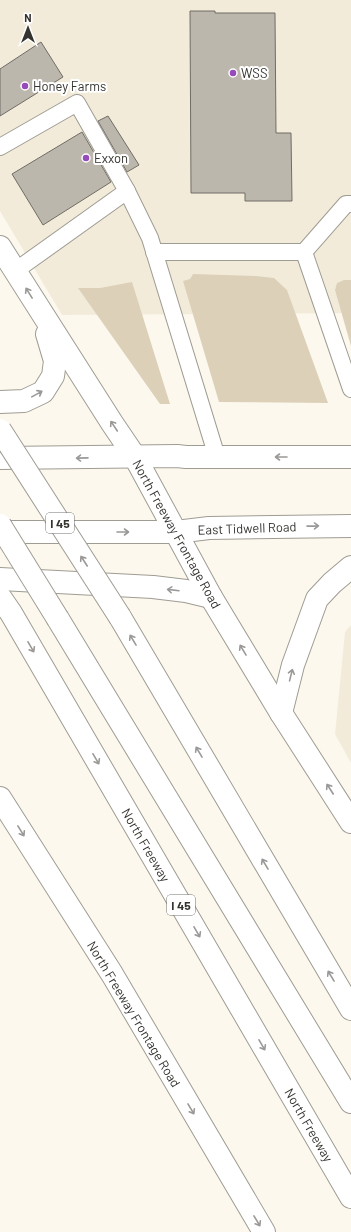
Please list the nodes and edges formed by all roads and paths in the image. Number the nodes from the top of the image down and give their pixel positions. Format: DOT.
graph roads {
  1 [pos="0,147"];
  2 [pos="127,192"];
  3 [pos="351,204"];
  4 [pos="0,247"];
  5 [pos="154,252"];
  6 [pos="304,252"];
  7 [pos="15,271"];
  8 [pos="42,313"];
  9 [pos="351,389"];
  10 [pos="0,402"];
  11 [pos="0,430"];
  12 [pos="135,457"];
  13 [pos="217,457"];
  14 [pos="351,457"];
  15 [pos="0,458"];
  16 [pos="0,525"];
  17 [pos="351,526"];
  18 [pos="0,532"];
  19 [pos="176,532"];
  20 [pos="351,567"];
  21 [pos="0,579"];
  22 [pos="211,597"];
  23 [pos="6,605"];
  24 [pos="281,713"];
  25 [pos="0,798"];
  26 [pos="351,822"];
  27 [pos="351,1009"];
  28 [pos="351,1102"];
  29 [pos="351,1197"];
  30 [pos="264,1232"];
  1 -- 2 [label="lane"];
  2 -- 5 [label="lane"];
  2 -- 7 [label="lane"];
  3 -- 6 [label="lane"];
  4 -- 7 [label="main road, North Freeway Frontage Road"];
  5 -- 6 [label="lane"];
  5 -- 13 [label="lane"];
  6 -- 9 [label="lane"];
  8 -- 7 [label="main road, North Freeway Frontage Road, one-way"];
  10 -- 8 [label="main road, one-way"];
  12 -- 8 [label="main road, North Freeway Frontage Road, one-way"];
  27 -- 11 [label="main road, I 45, one-way, bridge"];
  12 -- 13 [label="main road"];
  12 -- 15 [label="main road, one-way"];
  12 -- 19 [label="main road, North Freeway Frontage Road"];
  14 -- 13 [label="main road, one-way"];
  16 -- 28 [label="main road, bridge"];
  19 -- 17 [label="main road, East Tidwell Road, one-way"];
  18 -- 19 [label="main road, East Tidwell Road, one-way"];
  19 -- 22 [label="main road, North Freeway Frontage Road"];
  24 -- 20 [label="main road, one-way"];
  22 -- 21 [label="main road, one-way"];
  24 -- 22 [label="main road, North Freeway Frontage Road, one-way"];
  23 -- 29 [label="main road, North Freeway / I 45, one-way"];
  26 -- 24 [label="main road, North Freeway Frontage Road, one-way"];
  25 -- 30 [label="main road, North Freeway Frontage Road, one-way"];
}
